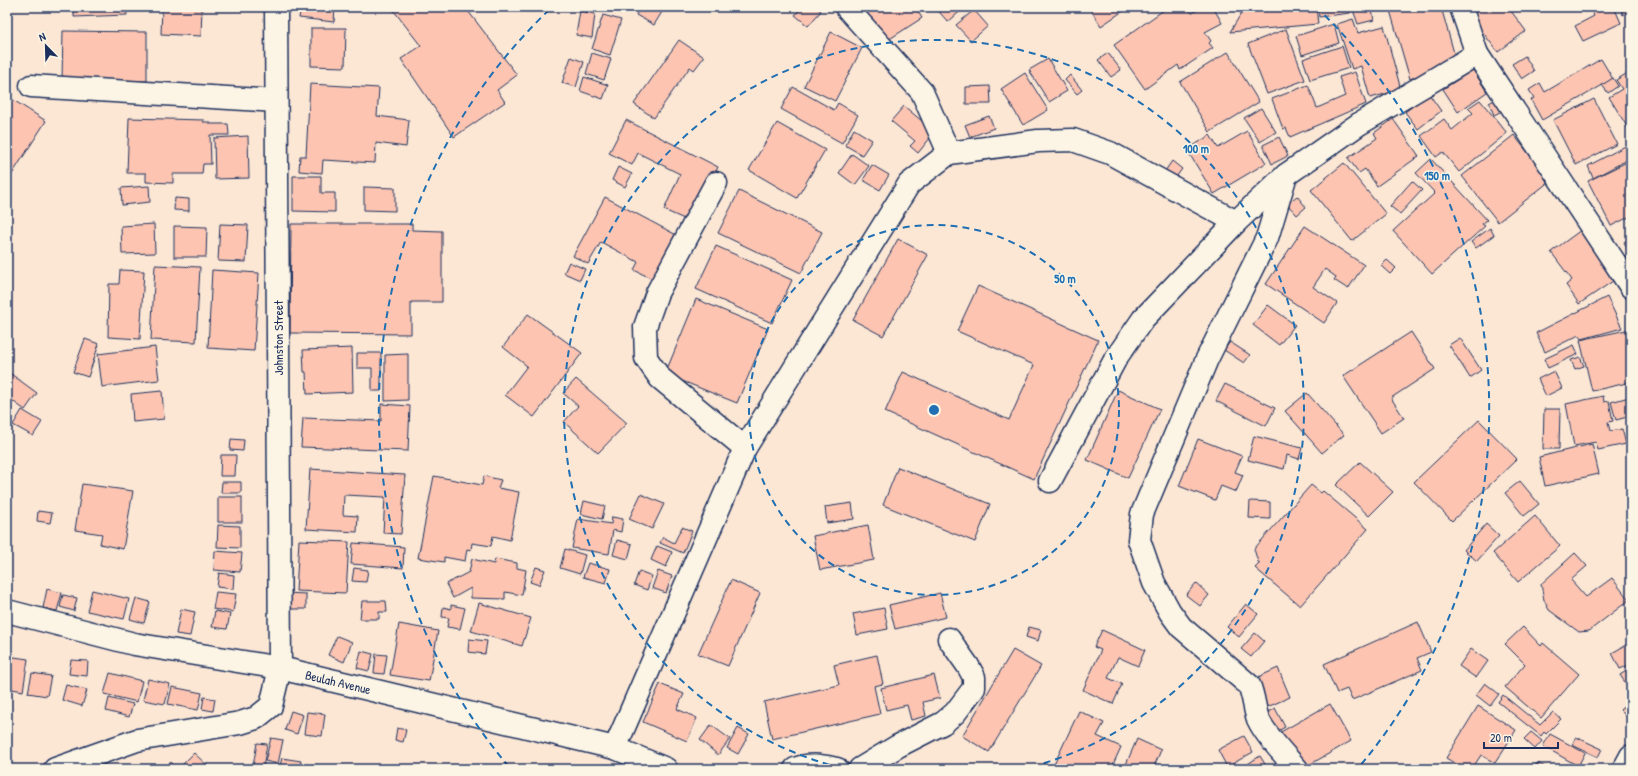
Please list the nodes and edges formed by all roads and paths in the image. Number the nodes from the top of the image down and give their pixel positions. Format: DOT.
graph roads {
  1 [pos="276,7"];
  2 [pos="846,7"];
  3 [pos="1461,7"];
  4 [pos="1477,54"];
  5 [pos="31,86"];
  6 [pos="276,100"];
  7 [pos="950,153"];
  8 [pos="1286,175"];
  9 [pos="716,183"];
  10 [pos="1236,222"];
  11 [pos="1631,287"];
  12 [pos="745,448"];
  13 [pos="1050,481"];
  14 [pos="7,611"];
  15 [pos="949,639"];
  16 [pos="280,668"];
  17 [pos="615,748"];
  18 [pos="1631,756"];
  19 [pos="55,769"];
  20 [pos="666,769"];
  21 [pos="795,769"];
  22 [pos="837,769"];
  23 [pos="860,769"];
  24 [pos="1297,769"];
  25 [pos="1624,769"];
  1 -- 6 [label="street, Johnston Street"];
  2 -- 7 [label="street"];
  3 -- 4 [label="street"];
  4 -- 8 [label="street"];
  4 -- 11 [label="street"];
  5 -- 6 [label="street"];
  6 -- 16 [label="street, Johnston Street"];
  7 -- 10 [label="street"];
  7 -- 12 [label="street"];
  8 -- 10 [label="street"];
  8 -- 24 [label="street"];
  9 -- 12 [label="street"];
  10 -- 13 [label="street"];
  12 -- 17 [label="street"];
  14 -- 16 [label="street, Beulah Avenue"];
  15 -- 23 [label="street"];
  16 -- 17 [label="street, Beulah Avenue"];
  16 -- 19 [label="street, Johnston Street"];
  17 -- 20 [label="street, Beulah Avenue"];
  18 -- 25 [label="street"];
  21 -- 22 [label="street"];
}
